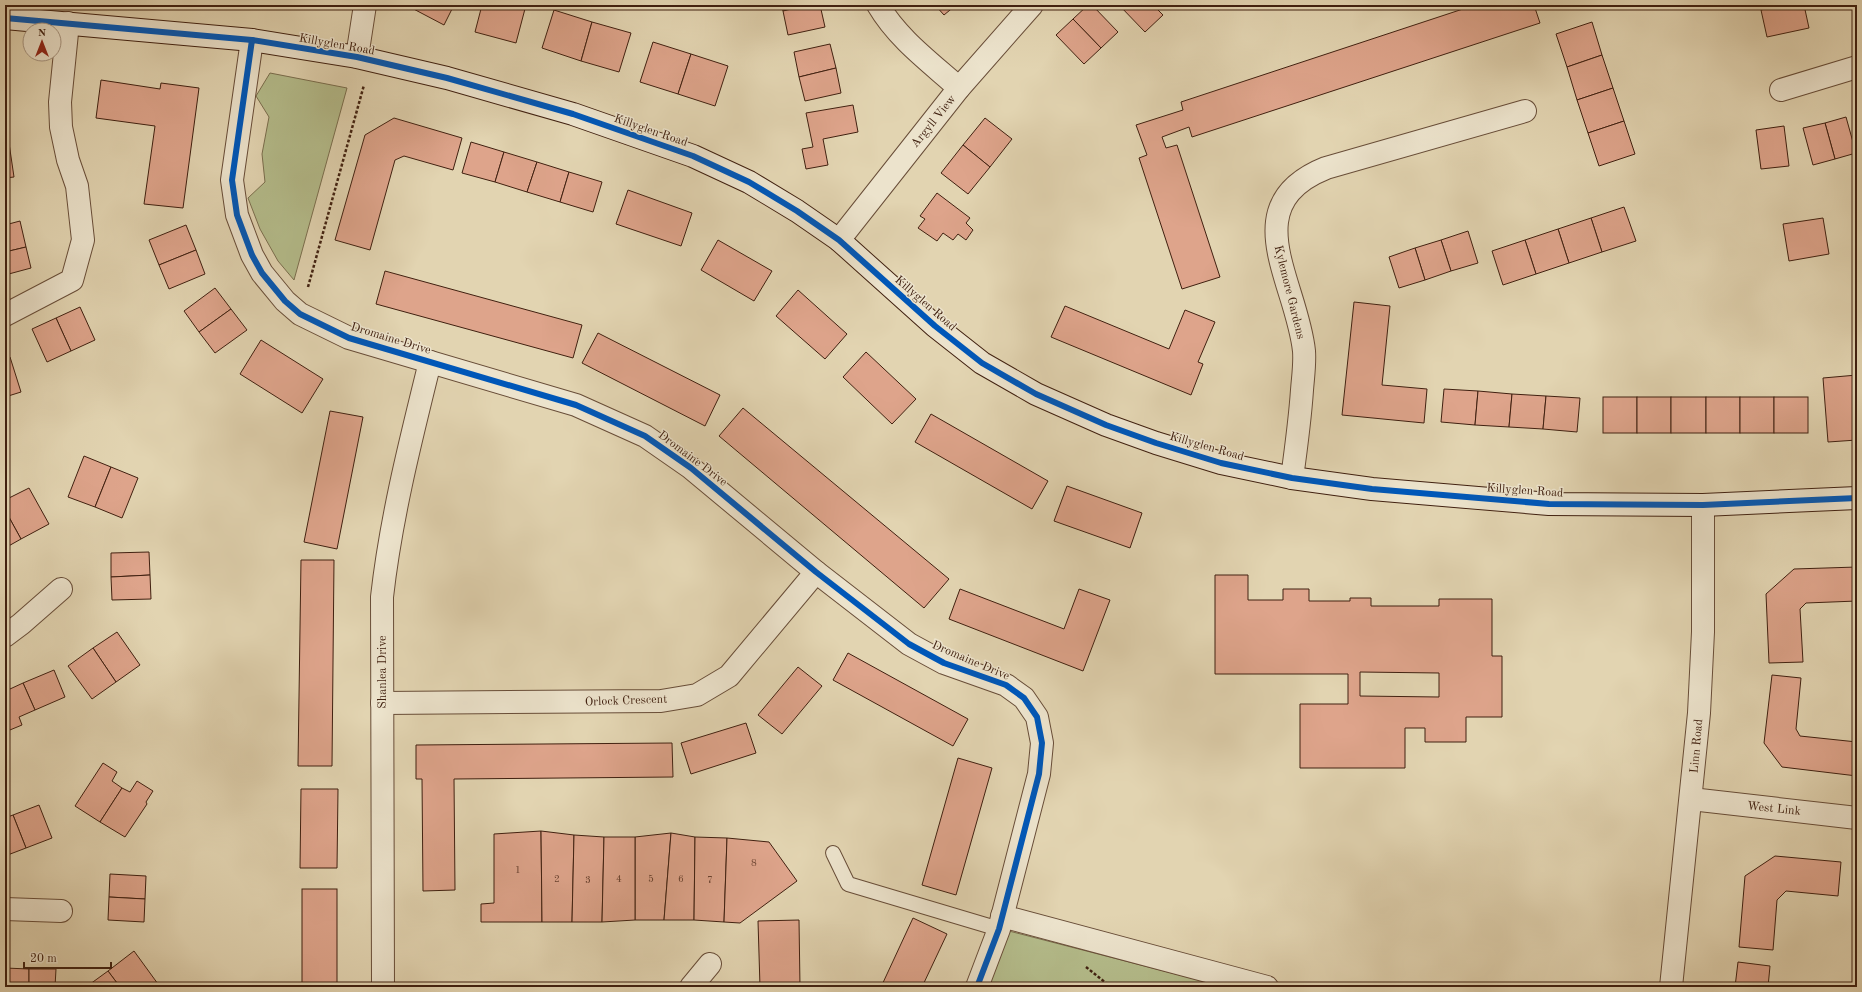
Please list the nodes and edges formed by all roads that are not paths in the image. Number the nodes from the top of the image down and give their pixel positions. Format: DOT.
graph roads {
  1 [pos="365,5"];
  2 [pos="878,5"];
  3 [pos="1032,5"];
  4 [pos="5,18"];
  5 [pos="68,23"];
  6 [pos="252,40"];
  7 [pos="364,59"];
  8 [pos="1857,68"];
  9 [pos="959,88"];
  10 [pos="1781,90"];
  11 [pos="1525,111"];
  12 [pos="839,240"];
  13 [pos="5,315"];
  14 [pos="430,362"];
  15 [pos="1292,478"];
  16 [pos="1857,498"];
  17 [pos="1703,504"];
  18 [pos="816,572"];
  19 [pos="61,589"];
  20 [pos="5,636"];
  21 [pos="382,703"];
  22 [pos="1691,799"];
  23 [pos="1857,818"];
  24 [pos="833,852"];
  25 [pos="5,909"];
  26 [pos="61,911"];
  27 [pos="1000,923"];
  28 [pos="710,964"];
  29 [pos="383,987"];
  30 [pos="691,987"];
  31 [pos="977,987"];
  32 [pos="1267,987"];
  33 [pos="1671,987"];
  1 -- 7 [label="street"];
  2 -- 9 [label="street"];
  3 -- 9 [label="street, Argyll View"];
  4 -- 5 [label="street, Killyglen Road"];
  5 -- 6 [label="street, Killyglen Road"];
  5 -- 13 [label="street"];
  6 -- 7 [label="street, Killyglen Road"];
  6 -- 14 [label="street, Dromaine Drive"];
  7 -- 12 [label="street, Killyglen Road"];
  8 -- 10 [label="street"];
  9 -- 12 [label="street, Argyll View"];
  11 -- 15 [label="street, Kylemore Gardens"];
  12 -- 15 [label="street, Killyglen Road"];
  14 -- 18 [label="street, Dromaine Drive"];
  14 -- 21 [label="street, Shanlea Drive"];
  15 -- 17 [label="street, Killyglen Road"];
  16 -- 17 [label="street, Killyglen Road"];
  17 -- 22 [label="street, Linn Road"];
  18 -- 21 [label="street, Orlock Crescent"];
  18 -- 27 [label="street, Dromaine Drive"];
  19 -- 20 [label="street"];
  21 -- 29 [label="street, Shanlea Drive"];
  22 -- 23 [label="street, West Link"];
  22 -- 33 [label="street, Linn Road"];
  24 -- 27 [label="lane"];
  25 -- 26 [label="street"];
  27 -- 31 [label="street, Dromaine Drive"];
  27 -- 32 [label="street"];
  28 -- 30 [label="street"];
}
